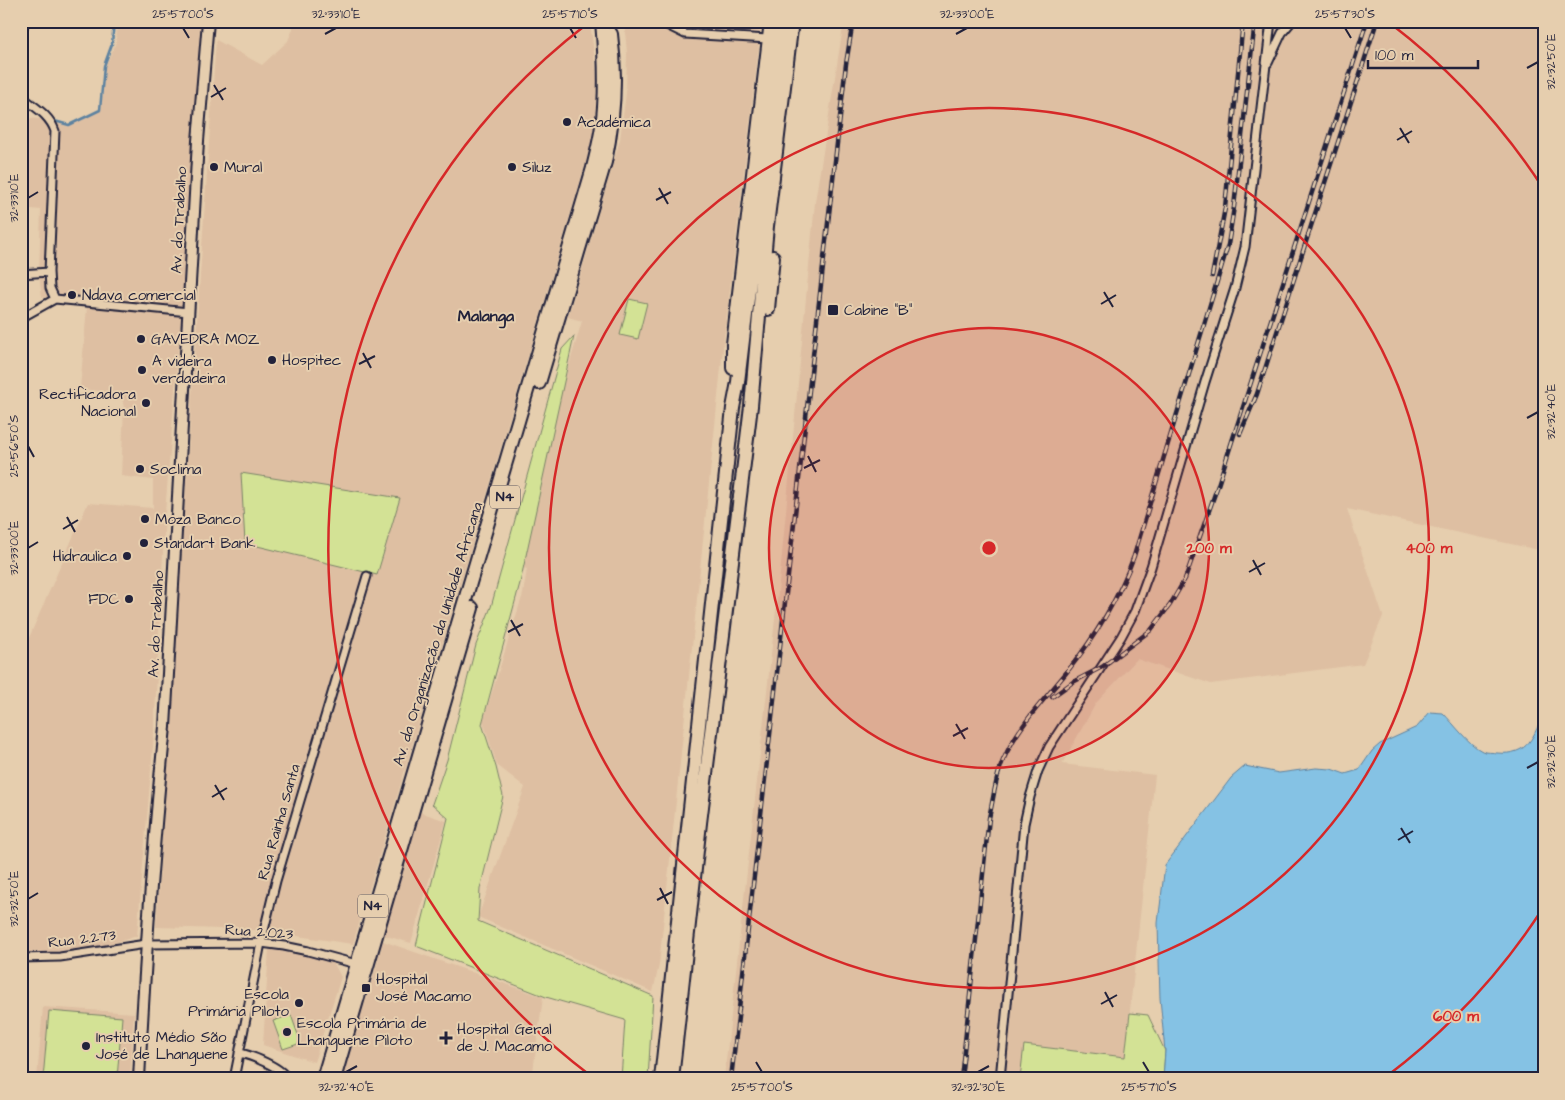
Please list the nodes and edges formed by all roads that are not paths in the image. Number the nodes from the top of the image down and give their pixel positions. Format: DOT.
graph roads {
  1 [pos="25,21"];
  2 [pos="208,21"];
  3 [pos="622,21"];
  4 [pos="659,21"];
  5 [pos="770,21"];
  6 [pos="781,21"];
  7 [pos="792,21"];
  8 [pos="801,21"];
  9 [pos="1270,21"];
  10 [pos="1292,21"];
  11 [pos="606,22"];
  12 [pos="21,33"];
  13 [pos="779,38"];
  14 [pos="1264,71"];
  15 [pos="21,96"];
  16 [pos="49,272"];
  17 [pos="21,274"];
  18 [pos="56,299"];
  19 [pos="189,312"];
  20 [pos="21,318"];
  21 [pos="751,406"];
  22 [pos="367,576"];
  23 [pos="261,943"];
  24 [pos="146,944"];
  25 [pos="21,958"];
  26 [pos="361,966"];
  27 [pos="239,1053"];
  28 [pos="140,1079"];
  29 [pos="234,1079"];
  30 [pos="287,1079"];
  31 [pos="323,1079"];
  32 [pos="334,1079"];
  33 [pos="661,1079"];
  34 [pos="672,1079"];
  35 [pos="1000,1079"];
  1 -- 12 [label="street"];
  2 -- 19 [label="main road, Av. do Trabalho"];
  3 -- 11 [label="street"];
  4 -- 13 [label="street"];
  5 -- 13 [label="highway"];
  6 -- 13 [label="highway"];
  7 -- 13 [label="highway"];
  8 -- 21 [label="highway"];
  9 -- 14 [label="street"];
  10 -- 14 [label="street"];
  11 -- 26 [label="highway, Av. da Organização da Unidade Africana / N4"];
  13 -- 21 [label="highway"];
  13 -- 33 [label="highway"];
  14 -- 35 [label="street"];
  15 -- 16 [label="street"];
  16 -- 17 [label="street"];
  16 -- 18 [label="street"];
  18 -- 19 [label="street"];
  18 -- 20 [label="street"];
  19 -- 24 [label="main road, Av. do Trabalho"];
  21 -- 34 [label="highway"];
  22 -- 23 [label="street, Rua Rainha Santa"];
  23 -- 24 [label="street, Rua 2.023"];
  23 -- 26 [label="street, Rua 2.023"];
  23 -- 27 [label="street, Rua Rainha Santa"];
  24 -- 25 [label="street, Rua 2.273"];
  24 -- 28 [label="main road, Av. do Trabalho"];
  26 -- 31 [label="highway, Av. da Organização da Unidade Africana / N4"];
  26 -- 32 [label="highway, N4"];
  27 -- 29 [label="street, Rua Rainha Santa"];
  27 -- 30 [label="street"];
}
